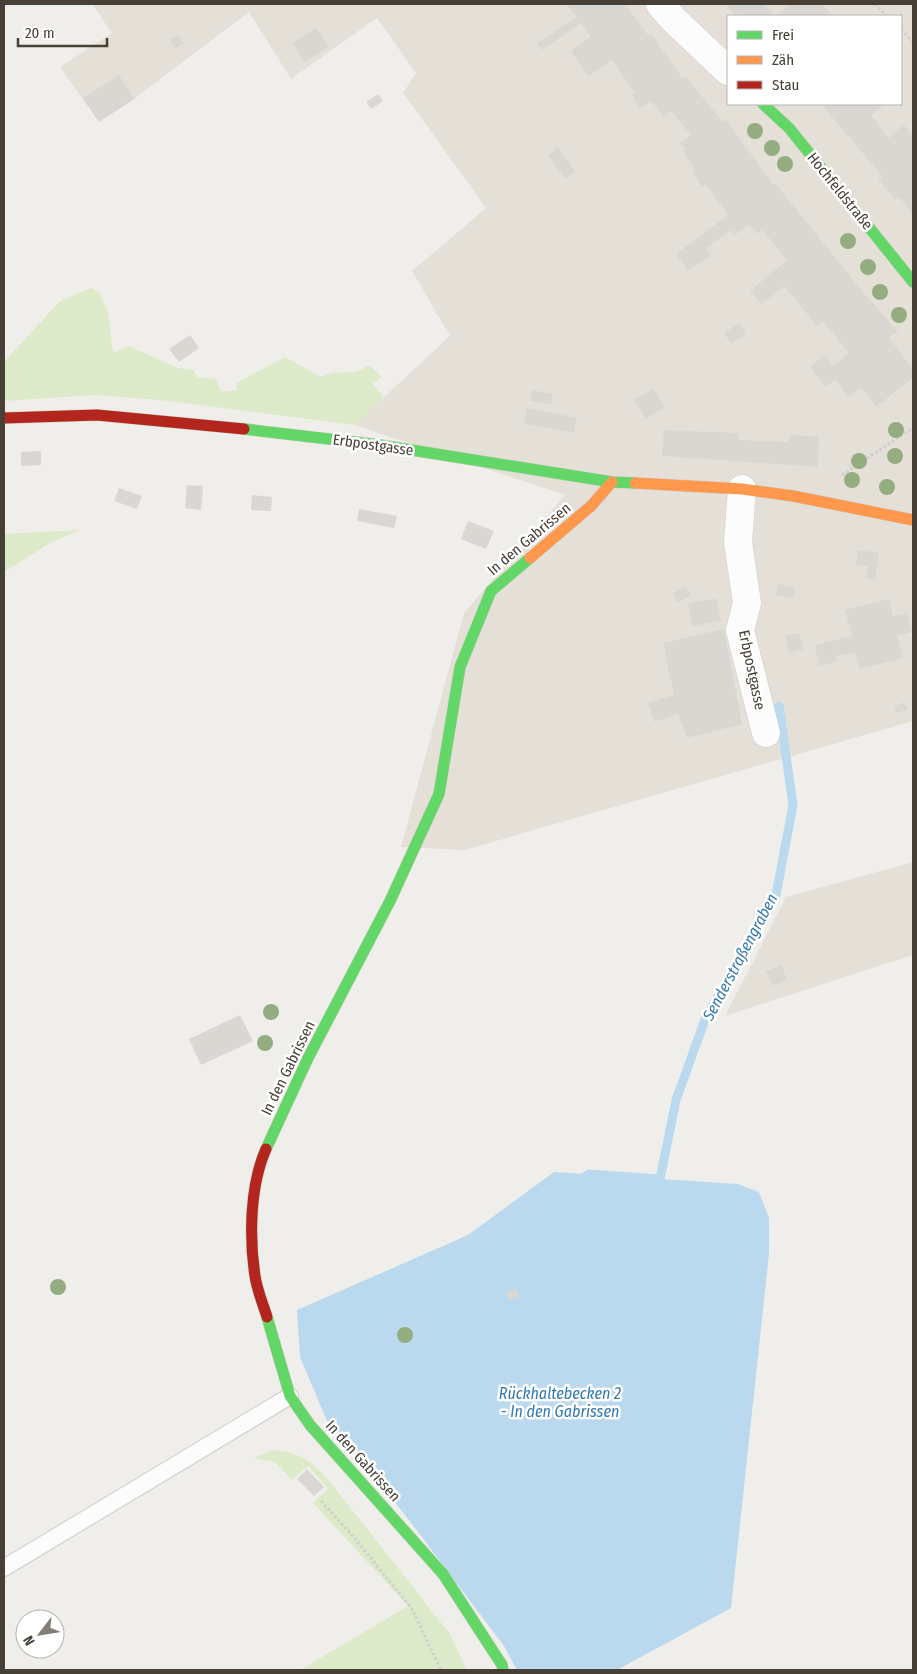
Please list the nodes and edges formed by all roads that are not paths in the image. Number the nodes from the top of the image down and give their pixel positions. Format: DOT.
graph roads {
  1 [pos="660,4"];
  2 [pos="727,70"];
  3 [pos="764,105"];
  4 [pos="913,282"];
  5 [pos="4,418"];
  6 [pos="612,482"];
  7 [pos="742,489"];
  8 [pos="913,520"];
  9 [pos="766,732"];
  10 [pos="290,1396"];
  11 [pos="4,1568"];
  12 [pos="503,1670"];
  1 -- 2 [label="street"];
  3 -- 4 [label="street, Hochfeldstraße"];
  5 -- 6 [label="street, Erbpostgasse"];
  6 -- 7 [label="street, Erbpostgasse"];
  6 -- 10 [label="street, In den Gabrissen"];
  7 -- 8 [label="street, Erbpostgasse"];
  7 -- 9 [label="street, Erbpostgasse"];
  10 -- 11 [label="lane"];
  10 -- 12 [label="street, In den Gabrissen"];
}
